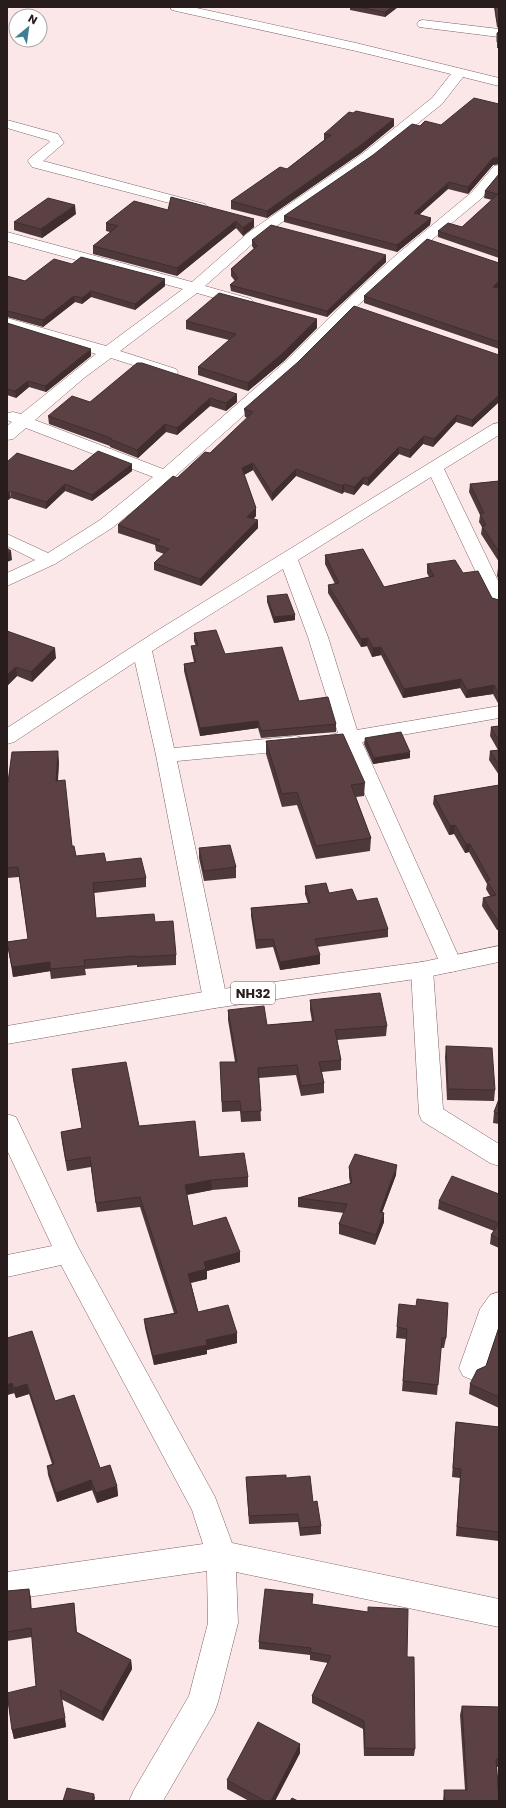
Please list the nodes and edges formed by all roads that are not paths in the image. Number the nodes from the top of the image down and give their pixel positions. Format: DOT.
graph roads {
  1 [pos="176,7"];
  2 [pos="423,24"];
  3 [pos="499,33"];
  4 [pos="460,73"];
  5 [pos="499,82"];
  6 [pos="7,124"];
  7 [pos="499,169"];
  8 [pos="216,212"];
  9 [pos="253,222"];
  10 [pos="268,226"];
  11 [pos="282,229"];
  12 [pos="7,236"];
  13 [pos="194,288"];
  14 [pos="262,306"];
  15 [pos="7,323"];
  16 [pos="108,352"];
  17 [pos="183,376"];
  18 [pos="7,416"];
  19 [pos="24,421"];
  20 [pos="499,428"];
  21 [pos="7,435"];
  22 [pos="436,468"];
  23 [pos="165,476"];
  24 [pos="7,539"];
  25 [pos="288,558"];
  26 [pos="49,560"];
  27 [pos="7,580"];
  28 [pos="499,602"];
  29 [pos="142,649"];
  30 [pos="499,712"];
  31 [pos="7,737"];
  32 [pos="350,738"];
  33 [pos="166,756"];
  34 [pos="499,954"];
  35 [pos="451,964"];
  36 [pos="422,970"];
  37 [pos="215,998"];
  38 [pos="7,1035"];
  39 [pos="7,1124"];
  40 [pos="499,1156"];
  41 [pos="68,1252"];
  42 [pos="7,1266"];
  43 [pos="499,1303"];
  44 [pos="473,1368"];
  45 [pos="221,1555"];
  46 [pos="7,1586"];
  47 [pos="499,1613"];
  48 [pos="145,1801"];
  1 -- 4 [label="main road"];
  2 -- 3 [label="main road"];
  4 -- 5 [label="main road"];
  4 -- 10 [label="main road"];
  6 -- 8 [label="main road"];
  7 -- 23 [label="main road"];
  9 -- 10 [label="main road"];
  10 -- 11 [label="main road"];
  10 -- 13 [label="main road"];
  12 -- 13 [label="main road"];
  13 -- 14 [label="main road"];
  13 -- 16 [label="main road"];
  15 -- 16 [label="main road"];
  16 -- 17 [label="main road"];
  16 -- 19 [label="main road"];
  18 -- 19 [label="main road"];
  19 -- 21 [label="main road"];
  19 -- 23 [label="main road"];
  20 -- 22 [label="main road"];
  22 -- 25 [label="main road"];
  22 -- 28 [label="main road"];
  23 -- 26 [label="main road"];
  24 -- 26 [label="main road"];
  25 -- 29 [label="main road"];
  25 -- 32 [label="main road"];
  26 -- 27 [label="main road"];
  29 -- 31 [label="main road"];
  29 -- 33 [label="main road"];
  30 -- 32 [label="main road"];
  32 -- 33 [label="main road"];
  32 -- 35 [label="main road"];
  33 -- 37 [label="main road"];
  34 -- 35 [label="main road, NH32"];
  35 -- 36 [label="main road, NH32"];
  36 -- 37 [label="main road, NH32"];
  36 -- 40 [label="main road"];
  37 -- 38 [label="main road, NH32"];
  39 -- 41 [label="main road"];
  41 -- 42 [label="main road"];
  41 -- 45 [label="main road"];
  43 -- 44 [label="main road"];
  45 -- 46 [label="main road"];
  45 -- 47 [label="main road"];
  45 -- 48 [label="main road"];
}
